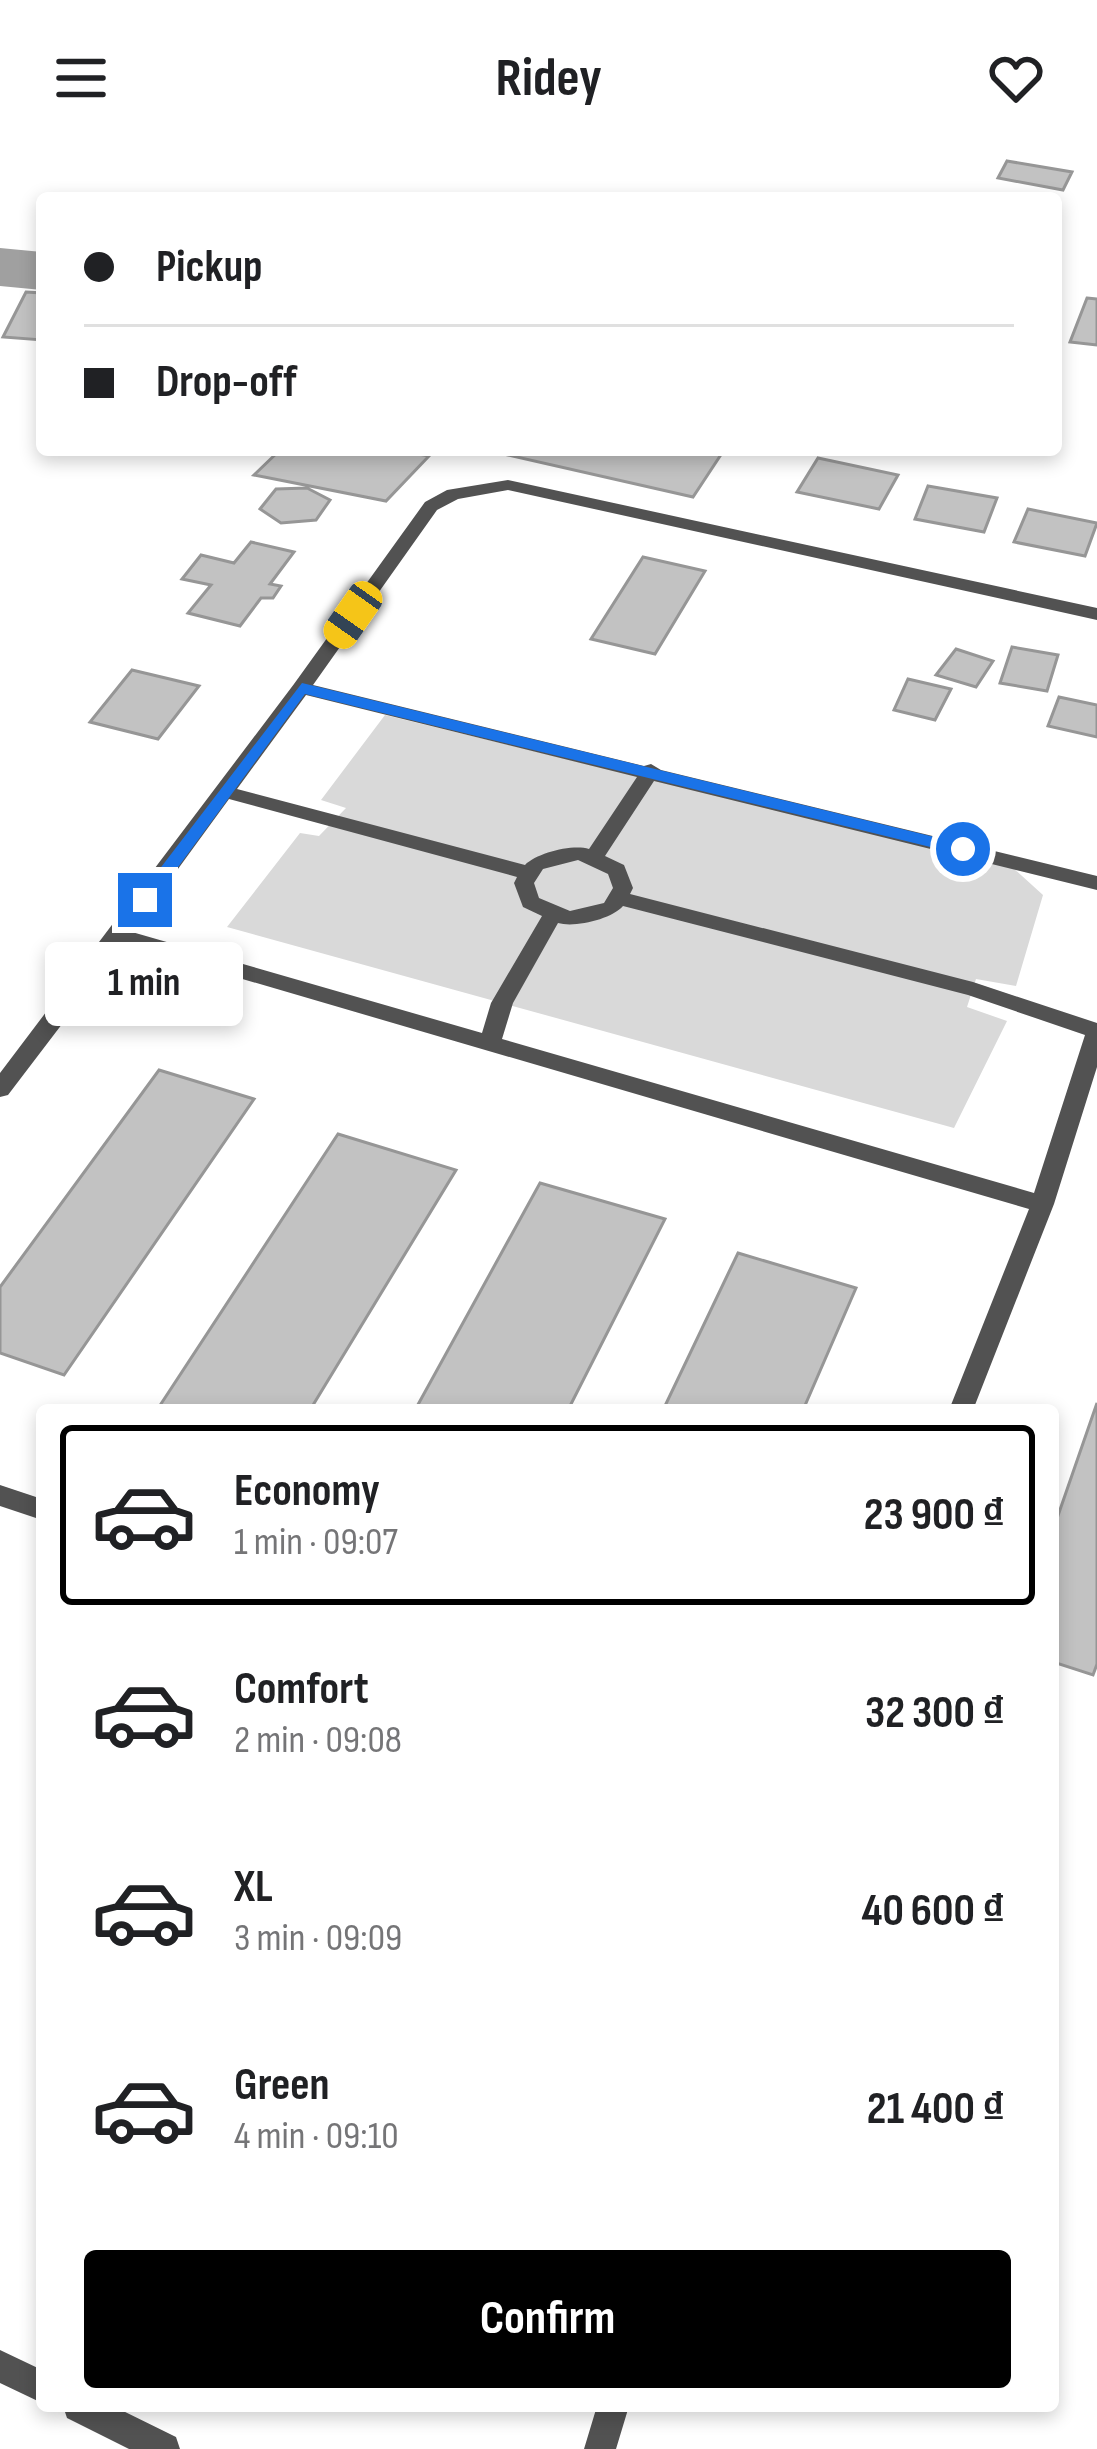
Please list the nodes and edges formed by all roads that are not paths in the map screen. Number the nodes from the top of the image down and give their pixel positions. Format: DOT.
graph roads {
  1 [pos="1097,614"];
  2 [pos="302,688"];
  3 [pos="651,770"];
  4 [pos="226,792"];
  5 [pos="595,856"];
  6 [pos="528,873"];
  7 [pos="1097,883"];
  8 [pos="620,898"];
  9 [pos="552,916"];
  10 [pos="118,935"];
  11 [pos="1097,1032"];
  12 [pos="489,1045"];
  13 [pos="0,1089"];
  14 [pos="1042,1204"];
  15 [pos="963,1404"];
  16 [pos="0,1496"];
  17 [pos="36,1508"];
  18 [pos="0,2366"];
  19 [pos="36,2384"];
  20 [pos="92,2412"];
  21 [pos="612,2412"];
  22 [pos="164,2449"];
  23 [pos="600,2449"];
  1 -- 2 [label="street"];
  2 -- 3 [label="street"];
  2 -- 4 [label="street"];
  3 -- 5 [label="street"];
  3 -- 7 [label="street"];
  4 -- 6 [label="street"];
  4 -- 10 [label="street"];
  5 -- 6 [label="street"];
  5 -- 8 [label="street"];
  6 -- 9 [label="street"];
  8 -- 9 [label="street"];
  8 -- 11 [label="street"];
  9 -- 12 [label="street"];
  10 -- 12 [label="street"];
  10 -- 13 [label="street"];
  11 -- 14 [label="street"];
  12 -- 14 [label="street"];
  14 -- 15 [label="street"];
  16 -- 17 [label="street"];
  18 -- 19 [label="street"];
  20 -- 22 [label="street"];
  21 -- 23 [label="street"];
}
